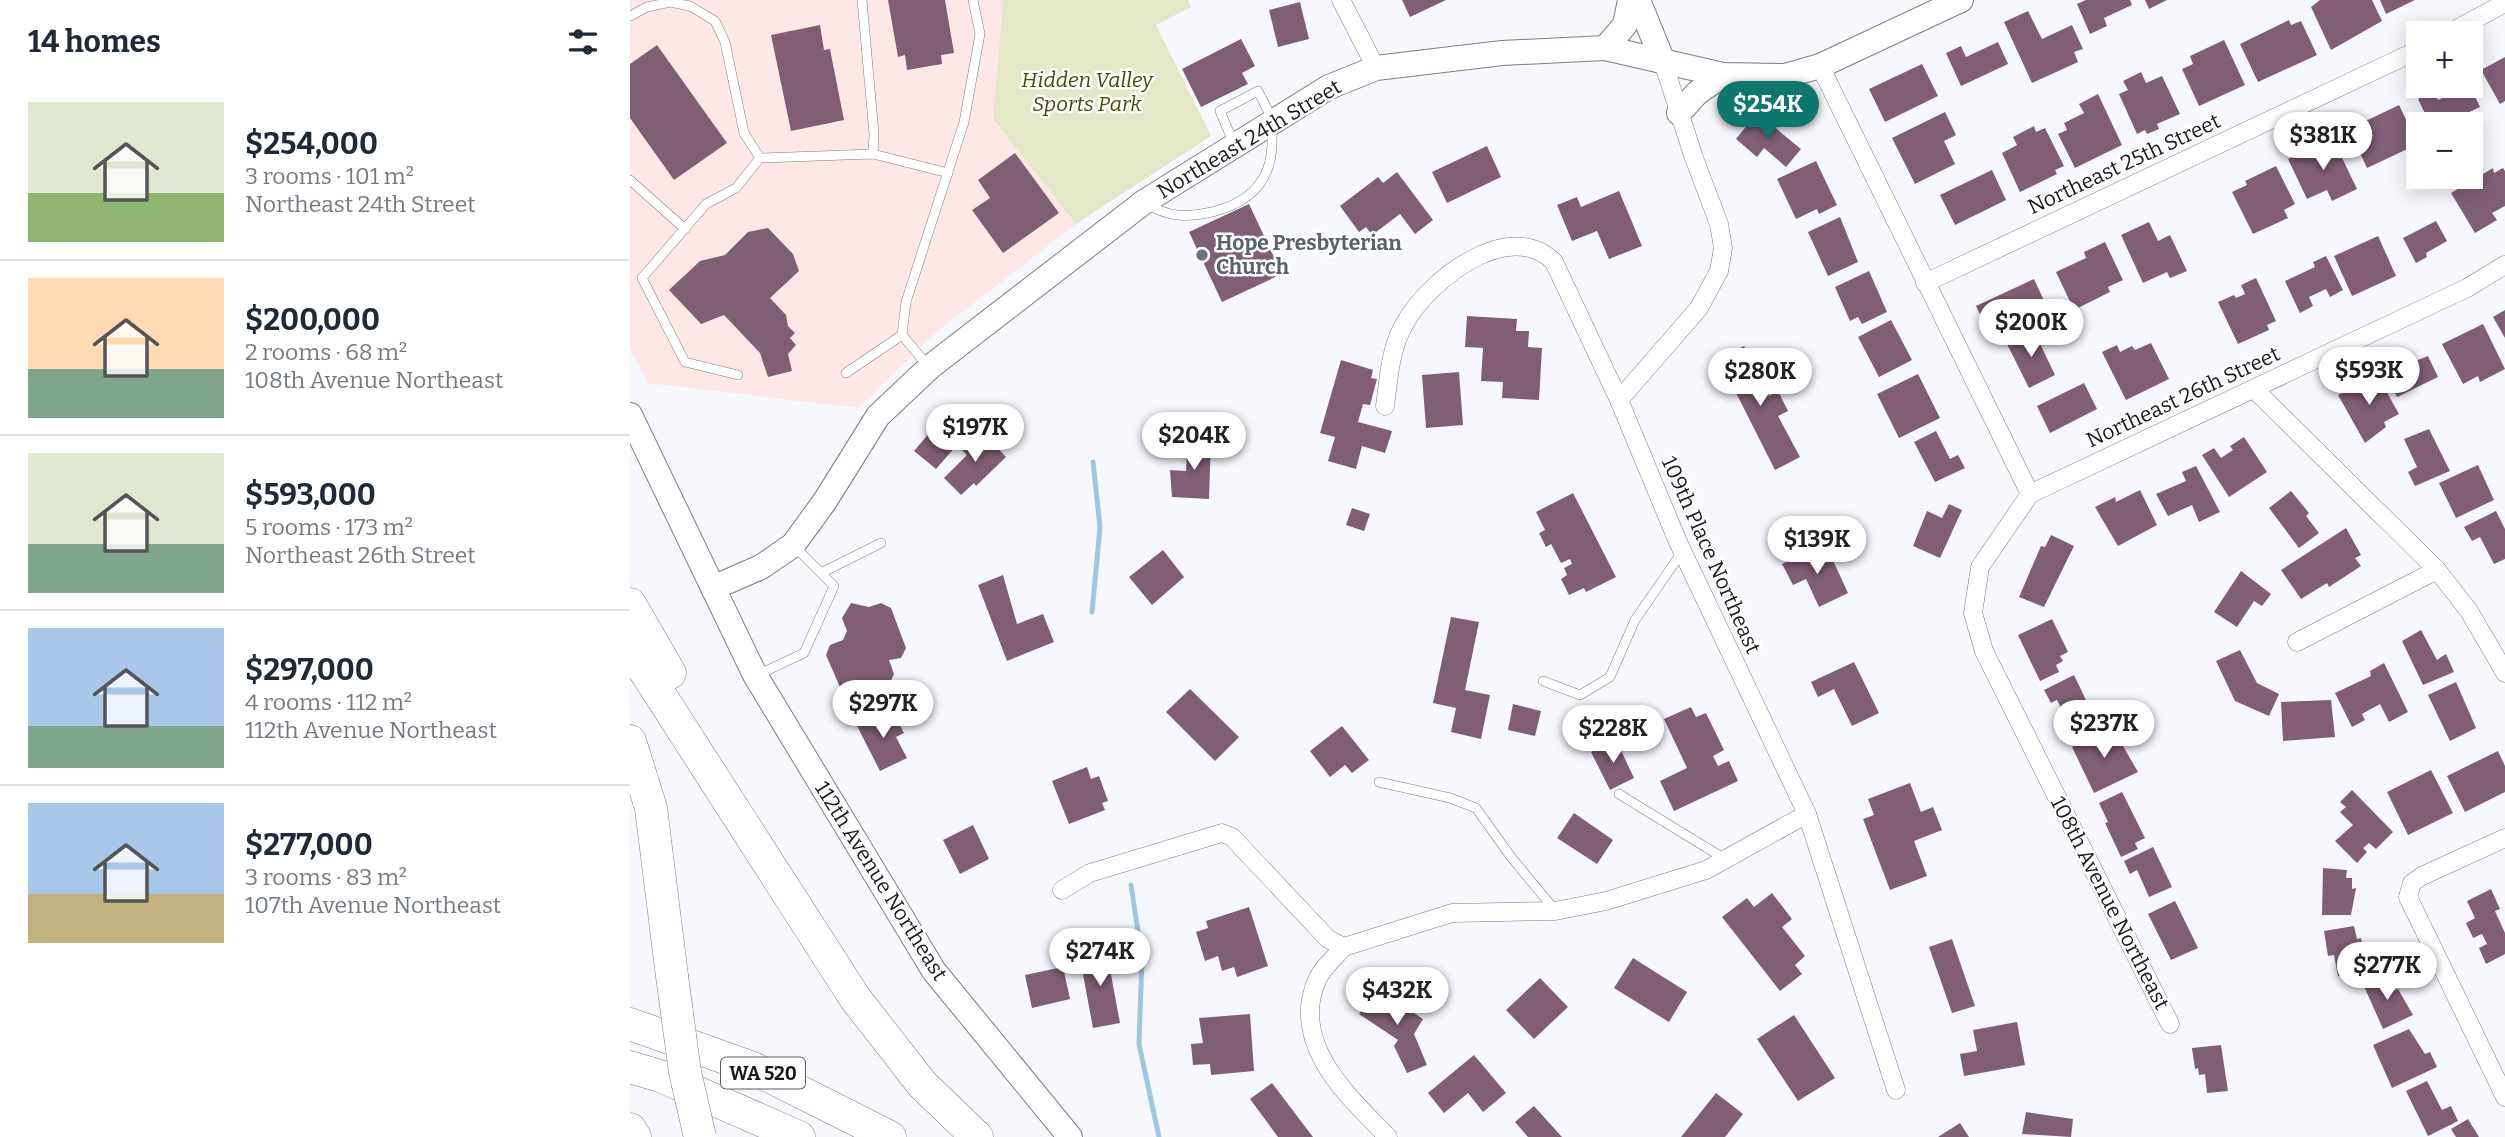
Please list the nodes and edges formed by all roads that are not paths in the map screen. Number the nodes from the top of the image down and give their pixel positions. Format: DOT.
graph roads {
  1 [pos="862,0"];
  2 [pos="973,0"];
  3 [pos="1342,0"];
  4 [pos="1630,0"];
  5 [pos="1639,0"];
  6 [pos="1961,0"];
  7 [pos="2505,3"];
  8 [pos="630,16"];
  9 [pos="2471,21"];
  10 [pos="1605,48"];
  11 [pos="2406,56"];
  12 [pos="1662,59"];
  13 [pos="1820,66"];
  14 [pos="1376,68"];
  15 [pos="1723,75"];
  16 [pos="1679,113"];
  17 [pos="1272,121"];
  18 [pos="1234,144"];
  19 [pos="873,154"];
  20 [pos="760,158"];
  21 [pos="948,173"];
  22 [pos="630,180"];
  23 [pos="1144,202"];
  24 [pos="684,229"];
  25 [pos="2505,265"];
  26 [pos="1925,283"];
  27 [pos="902,335"];
  28 [pos="930,367"];
  29 [pos="846,373"];
  30 [pos="738,375"];
  31 [pos="2254,389"];
  32 [pos="1619,400"];
  33 [pos="1385,406"];
  34 [pos="630,415"];
  35 [pos="2030,494"];
  36 [pos="881,543"];
  37 [pos="793,545"];
  38 [pos="1682,552"];
  39 [pos="2437,570"];
  40 [pos="823,572"];
  41 [pos="713,588"];
  42 [pos="630,604"];
  43 [pos="2297,642"];
  44 [pos="630,648"];
  45 [pos="2505,673"];
  46 [pos="755,676"];
  47 [pos="1542,681"];
  48 [pos="630,741"];
  49 [pos="1379,782"];
  50 [pos="1619,794"];
  51 [pos="1807,814"];
  52 [pos="2505,838"];
  53 [pos="1725,859"];
  54 [pos="1062,890"];
  55 [pos="1555,911"];
  56 [pos="819,940"];
  57 [pos="1344,947"];
  58 [pos="630,1024"];
  59 [pos="2170,1024"];
  60 [pos="630,1067"];
  61 [pos="1896,1090"];
  62 [pos="2505,1097"];
  63 [pos="630,1129"];
  64 [pos="635,1137"];
  65 [pos="700,1137"];
  66 [pos="799,1137"];
  67 [pos="890,1137"];
  68 [pos="977,1137"];
  69 [pos="1070,1137"];
  70 [pos="1388,1137"];
  1 -- 19 [label="lane"];
  2 -- 21 [label="lane"];
  3 -- 14 [label="street"];
  4 -- 10 [label="main road"];
  5 -- 12 [label="main road"];
  6 -- 13 [label="main road, Northeast 24th Street"];
  7 -- 9 [label="street"];
  8 -- 20 [label="lane"];
  10 -- 12 [label="main road, Northeast 24th Street"];
  10 -- 14 [label="main road, Northeast 24th Street"];
  11 -- 26 [label="street, Northeast 25th Street"];
  12 -- 15 [label="main road, Northeast 24th Street"];
  12 -- 16 [label="street"];
  13 -- 15 [label="main road, Northeast 24th Street"];
  13 -- 26 [label="street"];
  14 -- 17 [label="main road, Northeast 24th Street"];
  15 -- 16 [label="main road"];
  16 -- 32 [label="street"];
  17 -- 18 [label="main road, Northeast 24th Street"];
  17 -- 18 [label="lane"];
  17 -- 23 [label="lane"];
  18 -- 23 [label="main road, Northeast 24th Street"];
  19 -- 20 [label="lane"];
  19 -- 21 [label="lane"];
  20 -- 24 [label="lane"];
  21 -- 27 [label="lane"];
  22 -- 24 [label="lane"];
  23 -- 28 [label="main road, Northeast 24th Street"];
  24 -- 30 [label="lane"];
  25 -- 31 [label="street, Northeast 26th Street"];
  26 -- 35 [label="street"];
  27 -- 28 [label="lane"];
  27 -- 29 [label="lane"];
  28 -- 37 [label="main road, Northeast 24th Street"];
  31 -- 35 [label="street, Northeast 26th Street"];
  31 -- 39 [label="street"];
  32 -- 33 [label="street, 109th Place Northeast"];
  32 -- 38 [label="street, 109th Place Northeast"];
  34 -- 41 [label="main road, 112th Avenue Northeast"];
  35 -- 59 [label="street, 108th Avenue Northeast"];
  36 -- 40 [label="lane"];
  37 -- 40 [label="lane"];
  37 -- 41 [label="main road, Northeast 24th Street"];
  38 -- 47 [label="lane"];
  38 -- 51 [label="street, 109th Place Northeast"];
  39 -- 43 [label="street"];
  39 -- 45 [label="street"];
  40 -- 46 [label="lane"];
  41 -- 46 [label="main road, 112th Avenue Northeast"];
  42 -- 56 [label="highway"];
  44 -- 56 [label="highway"];
  46 -- 69 [label="main road, 112th Avenue Northeast"];
  48 -- 65 [label="highway, bridge"];
  49 -- 55 [label="lane"];
  50 -- 53 [label="lane"];
  51 -- 53 [label="street"];
  51 -- 61 [label="street, 109th Place Northeast"];
  52 -- 62 [label="street"];
  53 -- 55 [label="street"];
  54 -- 57 [label="street"];
  55 -- 57 [label="street"];
  56 -- 68 [label="highway"];
  57 -- 70 [label="street"];
  58 -- 67 [label="highway, WA 520"];
  60 -- 66 [label="highway, WA 520"];
  63 -- 64 [label="highway"];
}
